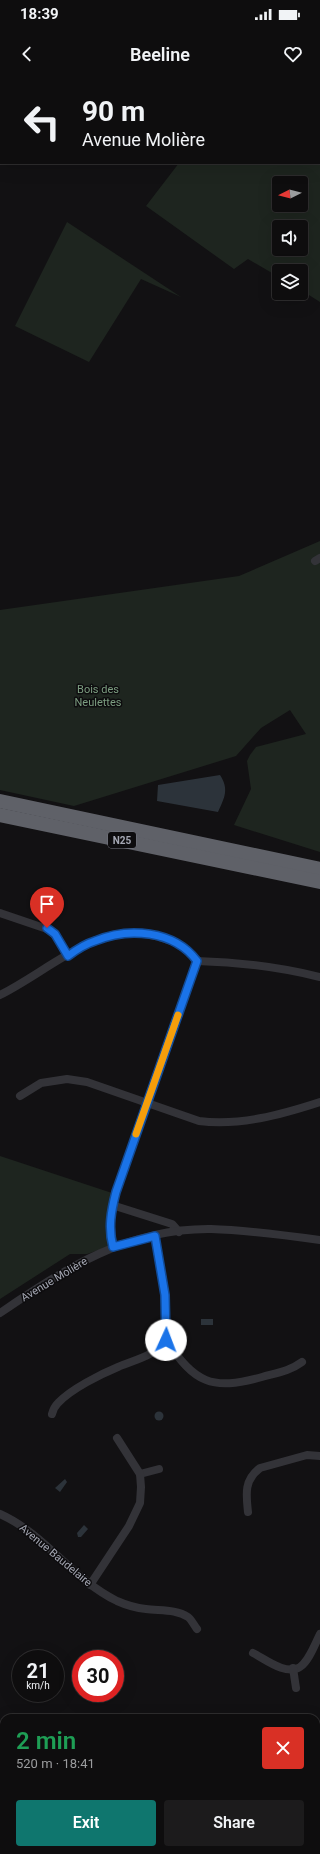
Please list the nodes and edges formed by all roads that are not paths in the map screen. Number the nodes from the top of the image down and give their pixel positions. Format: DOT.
graph roads {
  1 [pos="0,801"];
  2 [pos="0,815"];
  3 [pos="320,869"];
  4 [pos="320,882"];
  5 [pos="0,913"];
  6 [pos="68,956"];
  7 [pos="197,961"];
  8 [pos="320,977"];
  9 [pos="0,995"];
  10 [pos="20,1096"];
  11 [pos="320,1102"];
  12 [pos="147,1104"];
  13 [pos="112,1205"];
  14 [pos="179,1232"];
  15 [pos="155,1236"];
  16 [pos="320,1240"];
  17 [pos="113,1247"];
  18 [pos="0,1313"];
  19 [pos="166,1340"];
  20 [pos="302,1362"];
  21 [pos="52,1414"];
  22 [pos="117,1438"];
  23 [pos="320,1456"];
  24 [pos="159,1469"];
  25 [pos="140,1474"];
  26 [pos="248,1512"];
  27 [pos="0,1514"];
  28 [pos="90,1585"];
  29 [pos="197,1629"];
  30 [pos="320,1634"];
  31 [pos="253,1652"];
  32 [pos="293,1668"];
  33 [pos="296,1688"];
  1 -- 3 [label="highway, N25"];
  2 -- 4 [label="highway, N25"];
  5 -- 6 [label="street"];
  6 -- 7 [label="street"];
  6 -- 9 [label="street"];
  7 -- 8 [label="street"];
  7 -- 12 [label="street"];
  10 -- 12 [label="street"];
  11 -- 12 [label="street"];
  12 -- 13 [label="street"];
  13 -- 14 [label="street"];
  13 -- 17 [label="street"];
  14 -- 15 [label="street, Avenue Molière"];
  14 -- 16 [label="street, Avenue Molière"];
  15 -- 17 [label="street, Avenue Molière"];
  15 -- 19 [label="street"];
  17 -- 18 [label="street, Avenue Molière"];
  19 -- 20 [label="street"];
  19 -- 21 [label="street"];
  22 -- 25 [label="street"];
  23 -- 26 [label="street"];
  24 -- 25 [label="street"];
  25 -- 28 [label="street"];
  27 -- 28 [label="street, Avenue Baudelaire"];
  28 -- 29 [label="street, Avenue Baudelaire"];
  30 -- 32 [label="street"];
  31 -- 32 [label="street"];
  32 -- 33 [label="street"];
}
